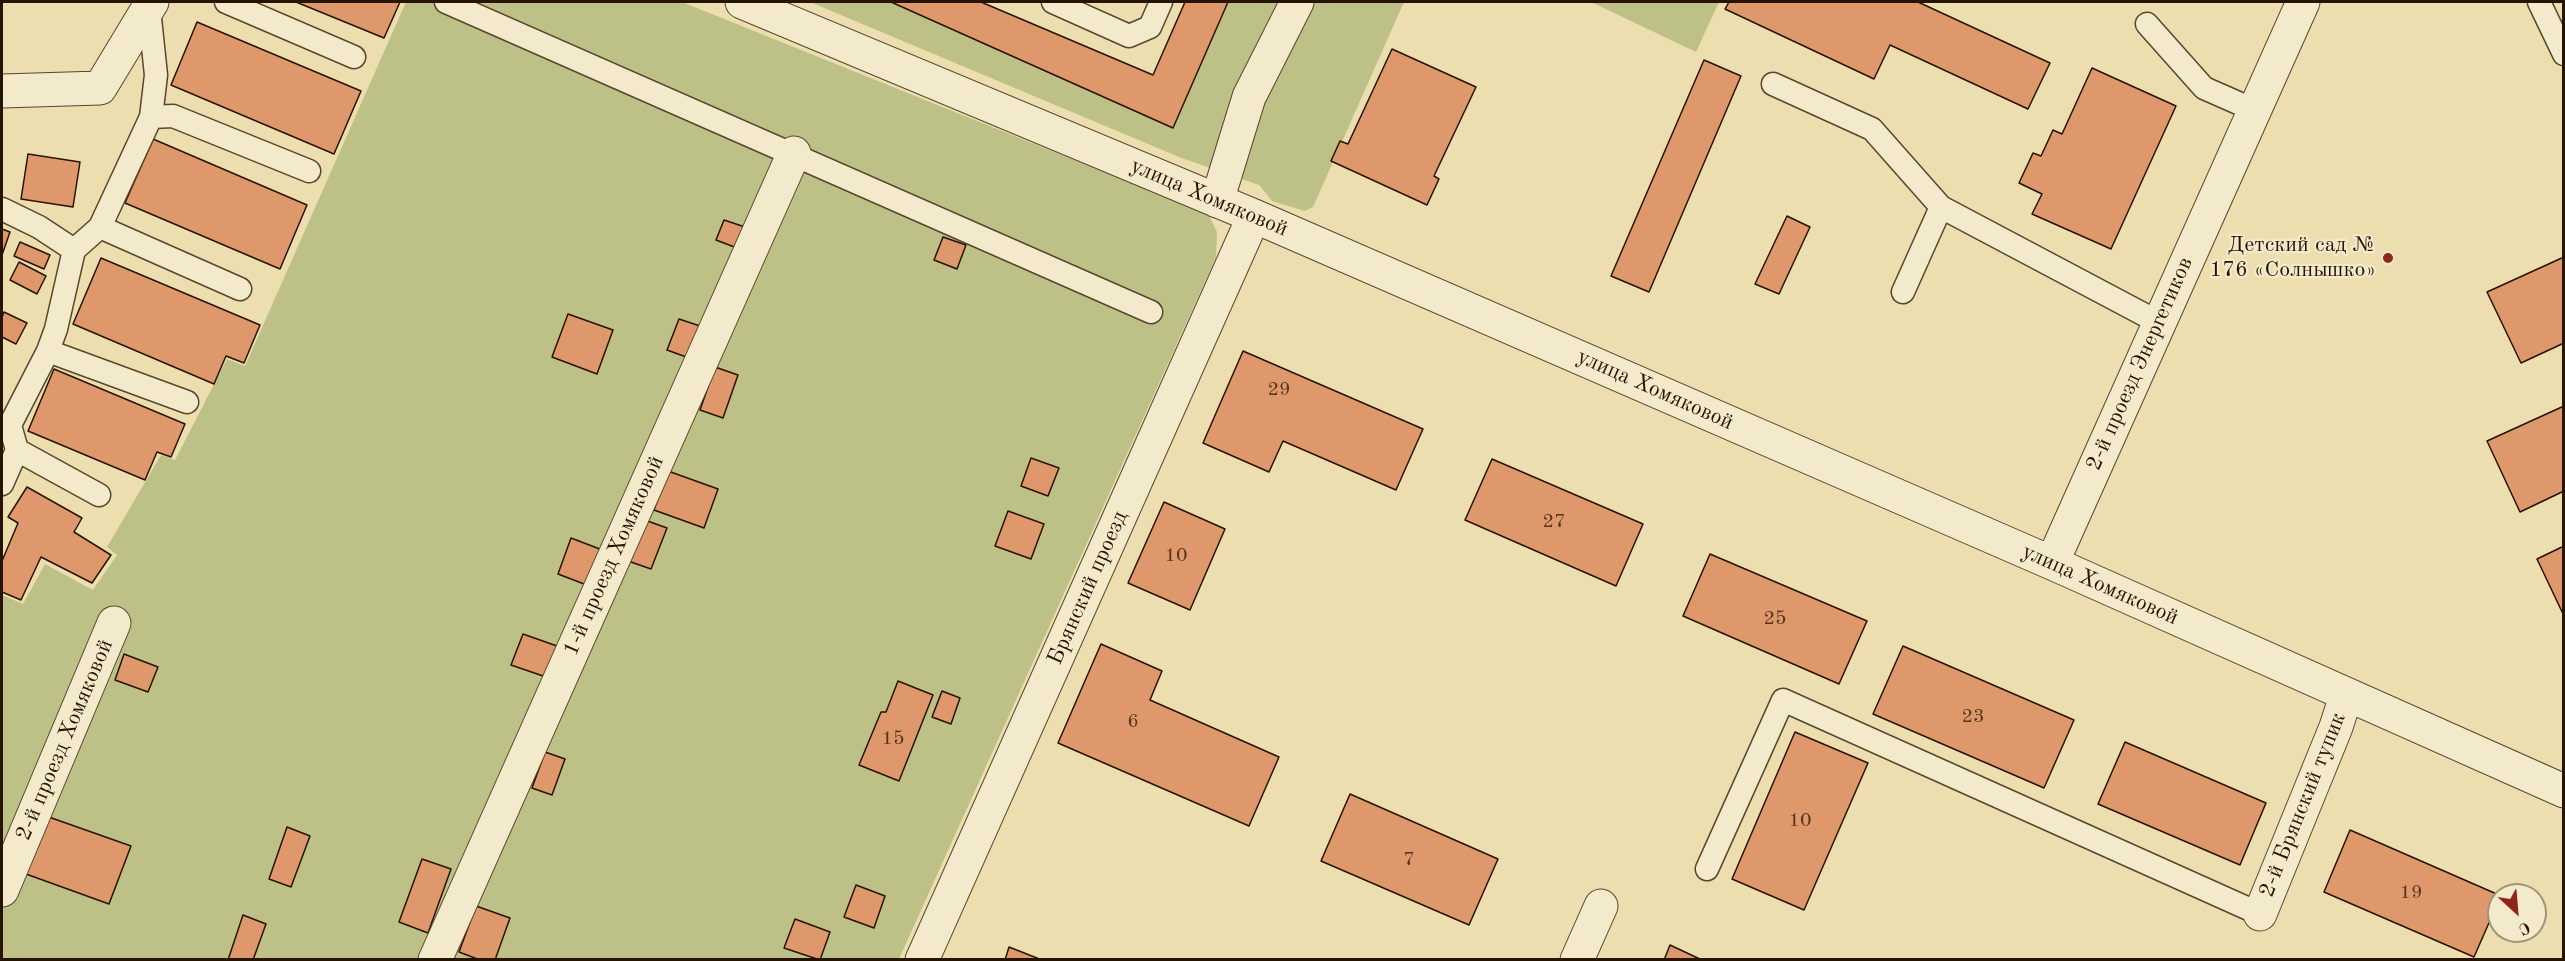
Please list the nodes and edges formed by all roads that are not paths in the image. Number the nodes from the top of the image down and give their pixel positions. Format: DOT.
graph roads {
  1 [pos="226,2"];
  2 [pos="446,2"];
  3 [pos="742,2"];
  4 [pos="1053,2"];
  5 [pos="1161,2"];
  6 [pos="1297,2"];
  7 [pos="2302,2"];
  8 [pos="2538,2"];
  9 [pos="150,5"];
  10 [pos="2147,24"];
  11 [pos="2564,54"];
  12 [pos="354,57"];
  13 [pos="1773,84"];
  14 [pos="2,91"];
  15 [pos="2254,111"];
  16 [pos="151,117"];
  17 [pos="794,153"];
  18 [pos="309,171"];
  19 [pos="1217,201"];
  20 [pos="1941,207"];
  21 [pos="2,209"];
  22 [pos="1254,216"];
  23 [pos="100,227"];
  24 [pos="74,250"];
  25 [pos="240,289"];
  26 [pos="1903,291"];
  27 [pos="1150,312"];
  28 [pos="2158,322"];
  29 [pos="48,351"];
  30 [pos="187,402"];
  31 [pos="6,424"];
  32 [pos="17,450"];
  33 [pos="2,484"];
  34 [pos="99,495"];
  35 [pos="2052,563"];
  36 [pos="114,623"];
  37 [pos="2346,696"];
  38 [pos="2564,791"];
  39 [pos="1707,869"];
  40 [pos="2,890"];
  41 [pos="1601,906"];
  42 [pos="2260,914"];
  43 [pos="435,960"];
  44 [pos="922,960"];
  45 [pos="1577,960"];
  1 -- 12 [label="lane"];
  2 -- 17 [label="lane"];
  3 -- 19 [label="street, улица Хомяковой"];
  4 -- 5 [label="lane"];
  6 -- 19 [label="street"];
  7 -- 15 [label="street, 2-й проезд Энергетиков"];
  8 -- 11 [label="lane"];
  9 -- 14 [label="street"];
  9 -- 16 [label="lane"];
  10 -- 15 [label="lane"];
  13 -- 20 [label="lane"];
  15 -- 28 [label="street, 2-й проезд Энергетиков"];
  16 -- 18 [label="lane"];
  16 -- 23 [label="lane"];
  17 -- 27 [label="lane"];
  17 -- 43 [label="street, 1-й проезд Хомяковой"];
  19 -- 22 [label="street, улица Хомяковой"];
  20 -- 26 [label="lane"];
  20 -- 28 [label="lane"];
  21 -- 24 [label="lane"];
  22 -- 35 [label="street, улица Хомяковой"];
  22 -- 44 [label="street, Брянский проезд"];
  23 -- 24 [label="lane"];
  23 -- 25 [label="lane"];
  24 -- 29 [label="lane"];
  28 -- 35 [label="street, 2-й проезд Энергетиков"];
  29 -- 30 [label="lane"];
  29 -- 31 [label="lane"];
  31 -- 32 [label="lane"];
  32 -- 33 [label="lane"];
  32 -- 34 [label="lane"];
  35 -- 37 [label="street, улица Хомяковой"];
  36 -- 40 [label="street, 2-й проезд Хомяковой"];
  37 -- 38 [label="street, улица Хомяковой"];
  37 -- 42 [label="street, 2-й Брянский тупик"];
  39 -- 42 [label="lane"];
  41 -- 45 [label="street"];
}
